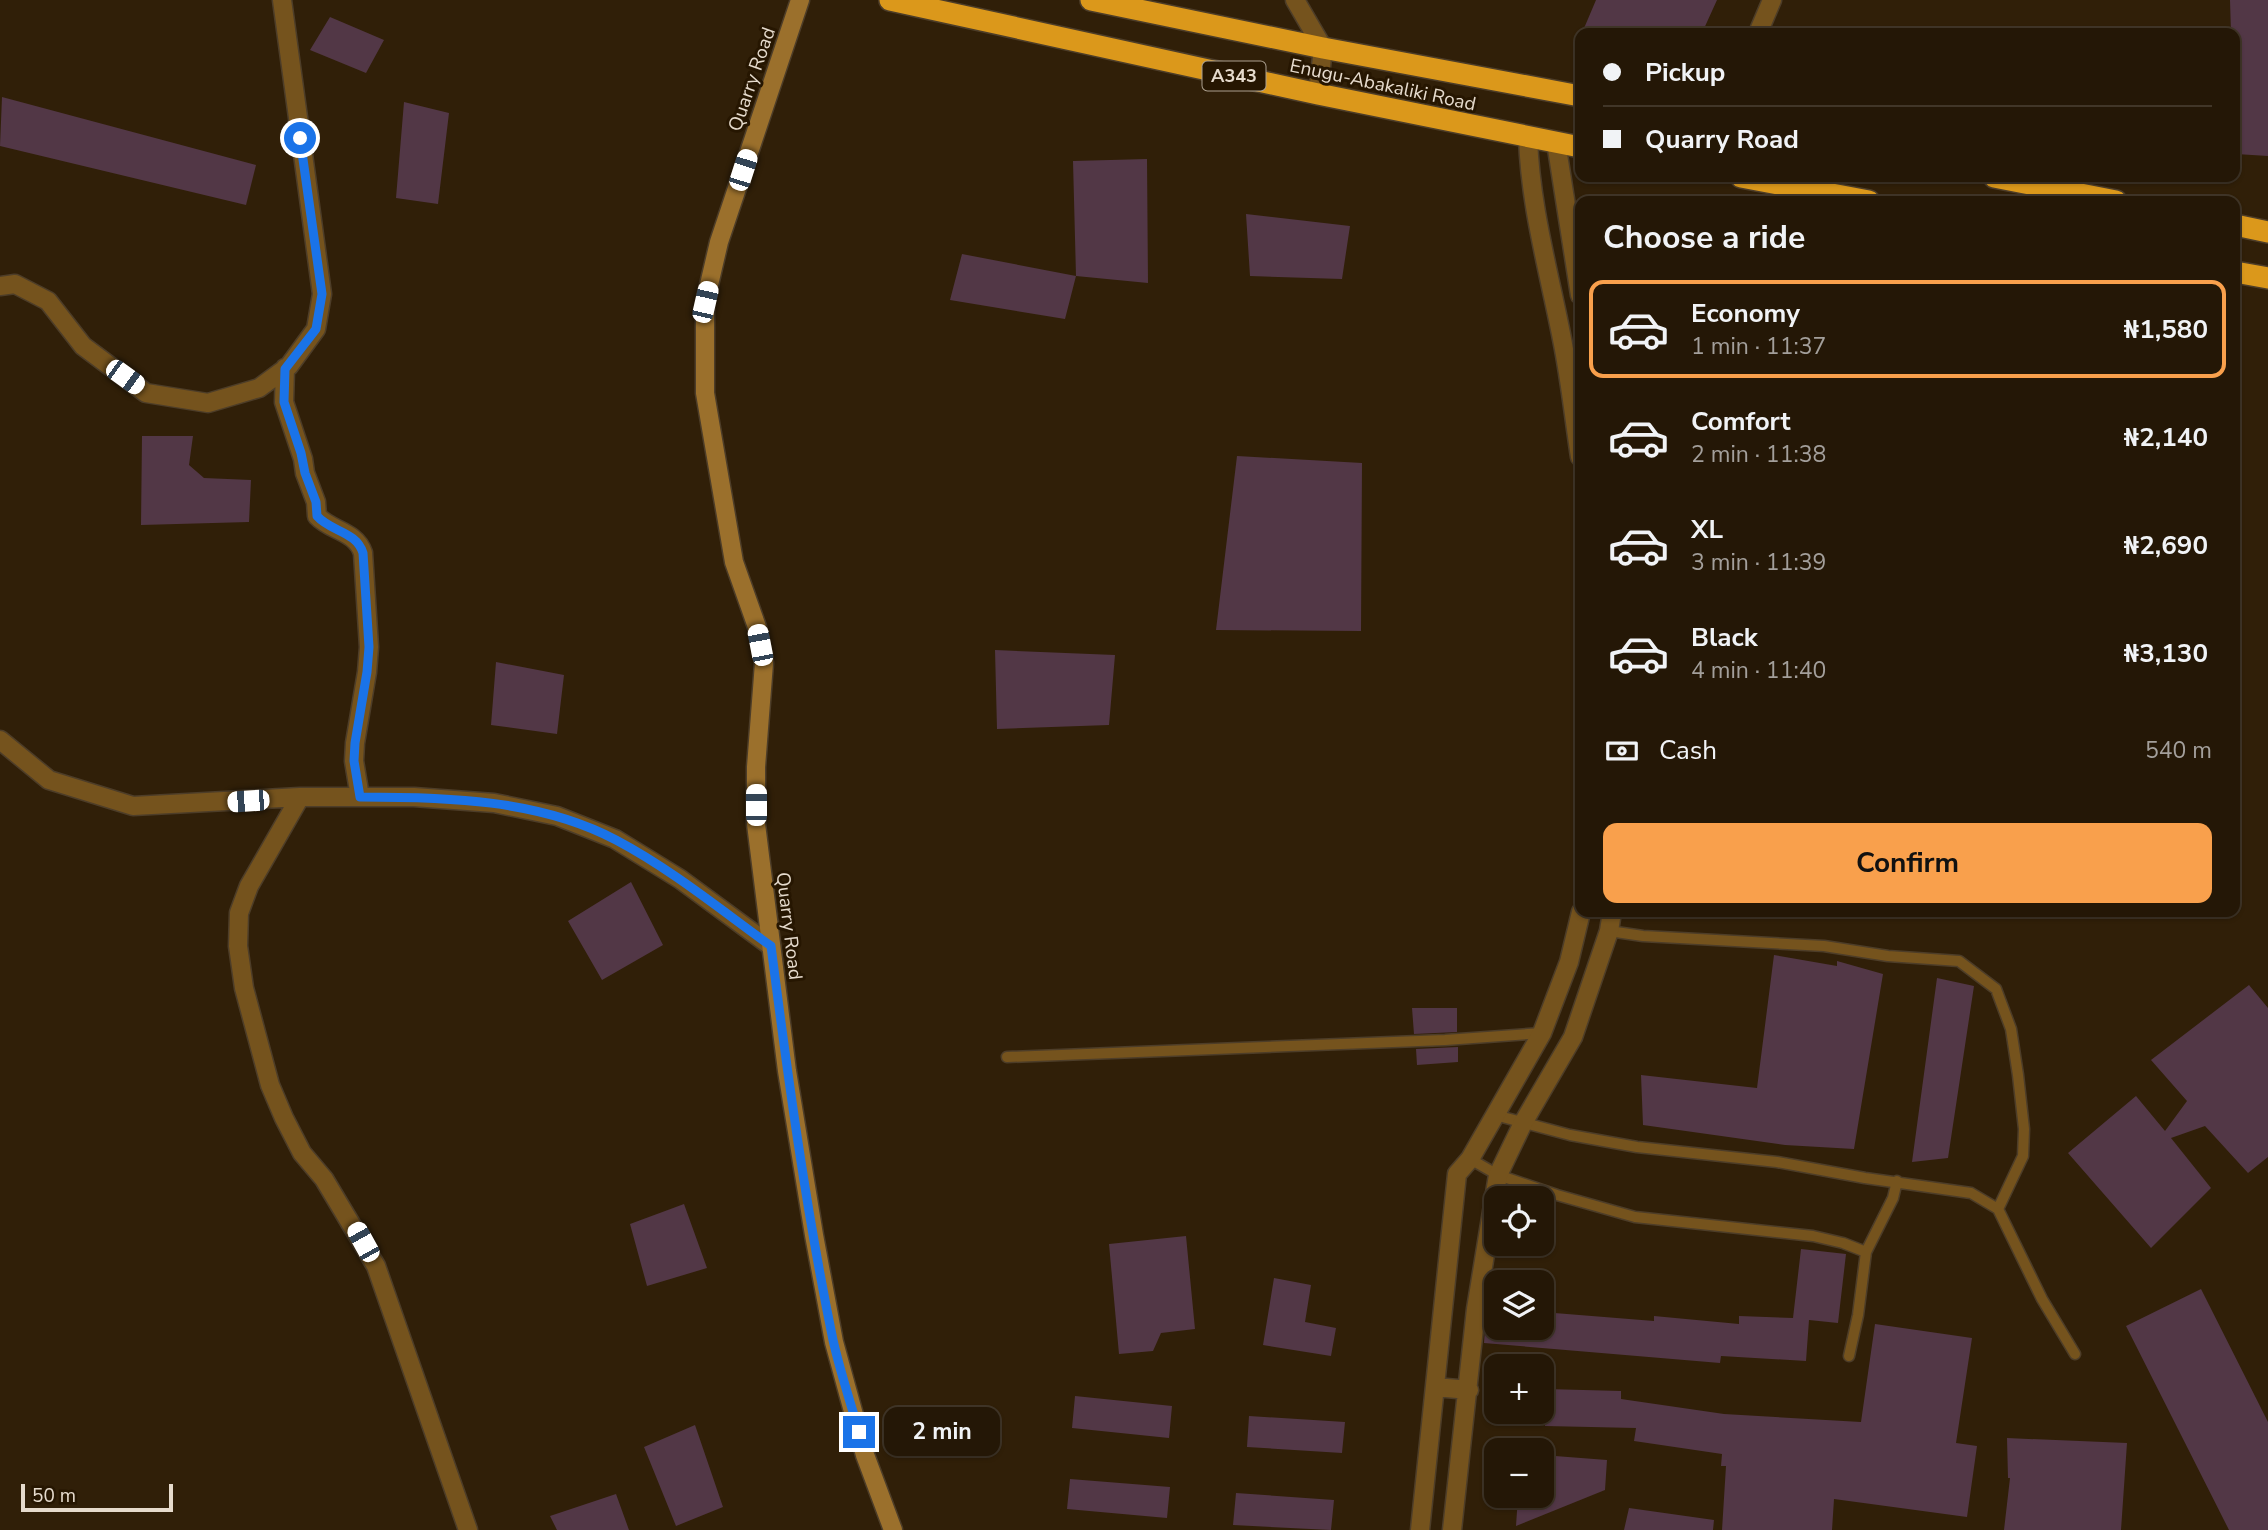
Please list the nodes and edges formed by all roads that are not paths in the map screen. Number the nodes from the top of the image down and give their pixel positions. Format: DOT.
graph roads {
  1 [pos="282,0"];
  2 [pos="800,0"];
  3 [pos="890,0"];
  4 [pos="1091,0"];
  5 [pos="1294,0"];
  6 [pos="1772,0"];
  7 [pos="1760,28"];
  8 [pos="1323,48"];
  9 [pos="1318,94"];
  10 [pos="1575,95"];
  11 [pos="1528,137"];
  12 [pos="1556,142"];
  13 [pos="1575,146"];
  14 [pos="1768,182"];
  15 [pos="2019,182"];
  16 [pos="1842,196"];
  17 [pos="2091,196"];
  18 [pos="2240,226"];
  19 [pos="2268,232"];
  20 [pos="1575,263"];
  21 [pos="2240,273"];
  22 [pos="2268,278"];
  23 [pos="0,286"];
  24 [pos="285,369"];
  25 [pos="1575,423"];
  26 [pos="0,740"];
  27 [pos="300,797"];
  28 [pos="360,797"];
  29 [pos="1580,917"];
  30 [pos="1611,917"];
  31 [pos="1609,931"];
  32 [pos="771,946"];
  33 [pos="1542,1033"];
  34 [pos="1007,1057"];
  35 [pos="1495,1115"];
  36 [pos="1523,1123"];
  37 [pos="1470,1159"];
  38 [pos="1498,1175"];
  39 [pos="1898,1181"];
  40 [pos="1998,1209"];
  41 [pos="1866,1252"];
  42 [pos="2075,1354"];
  43 [pos="1849,1356"];
  44 [pos="1435,1387"];
  45 [pos="1469,1390"];
  46 [pos="468,1530"];
  47 [pos="893,1530"];
  48 [pos="1420,1530"];
  49 [pos="1452,1530"];
  1 -- 24 [label="street"];
  2 -- 32 [label="street, Quarry Road"];
  3 -- 9 [label="highway, Enugu-Abakaliki Road / A343"];
  4 -- 8 [label="highway, Enugu-Abakaliki Road / A343"];
  5 -- 8 [label="street"];
  6 -- 7 [label="street"];
  8 -- 9 [label="street"];
  8 -- 10 [label="highway, A343"];
  9 -- 11 [label="highway, Enugu-Abakaliki Road / A343"];
  11 -- 12 [label="highway, Enugu-Abakaliki Road / A343"];
  11 -- 25 [label="street"];
  12 -- 13 [label="highway, Enugu-Abakaliki Road / A343"];
  12 -- 20 [label="street"];
  14 -- 16 [label="highway"];
  15 -- 17 [label="highway"];
  18 -- 19 [label="highway"];
  21 -- 22 [label="highway"];
  23 -- 24 [label="street"];
  24 -- 28 [label="street"];
  26 -- 27 [label="street"];
  27 -- 28 [label="street"];
  27 -- 46 [label="street"];
  28 -- 32 [label="street"];
  29 -- 33 [label="street"];
  30 -- 31 [label="street"];
  31 -- 36 [label="street"];
  31 -- 40 [label="lane"];
  32 -- 47 [label="street, Quarry Road"];
  33 -- 34 [label="lane"];
  33 -- 35 [label="street"];
  35 -- 36 [label="lane"];
  35 -- 37 [label="street"];
  36 -- 38 [label="street"];
  36 -- 39 [label="lane"];
  37 -- 38 [label="lane"];
  37 -- 44 [label="street"];
  38 -- 41 [label="lane"];
  38 -- 45 [label="street"];
  39 -- 40 [label="lane"];
  39 -- 41 [label="lane"];
  40 -- 42 [label="lane"];
  41 -- 43 [label="lane"];
  44 -- 45 [label="street"];
  44 -- 48 [label="street"];
  45 -- 49 [label="street"];
}
